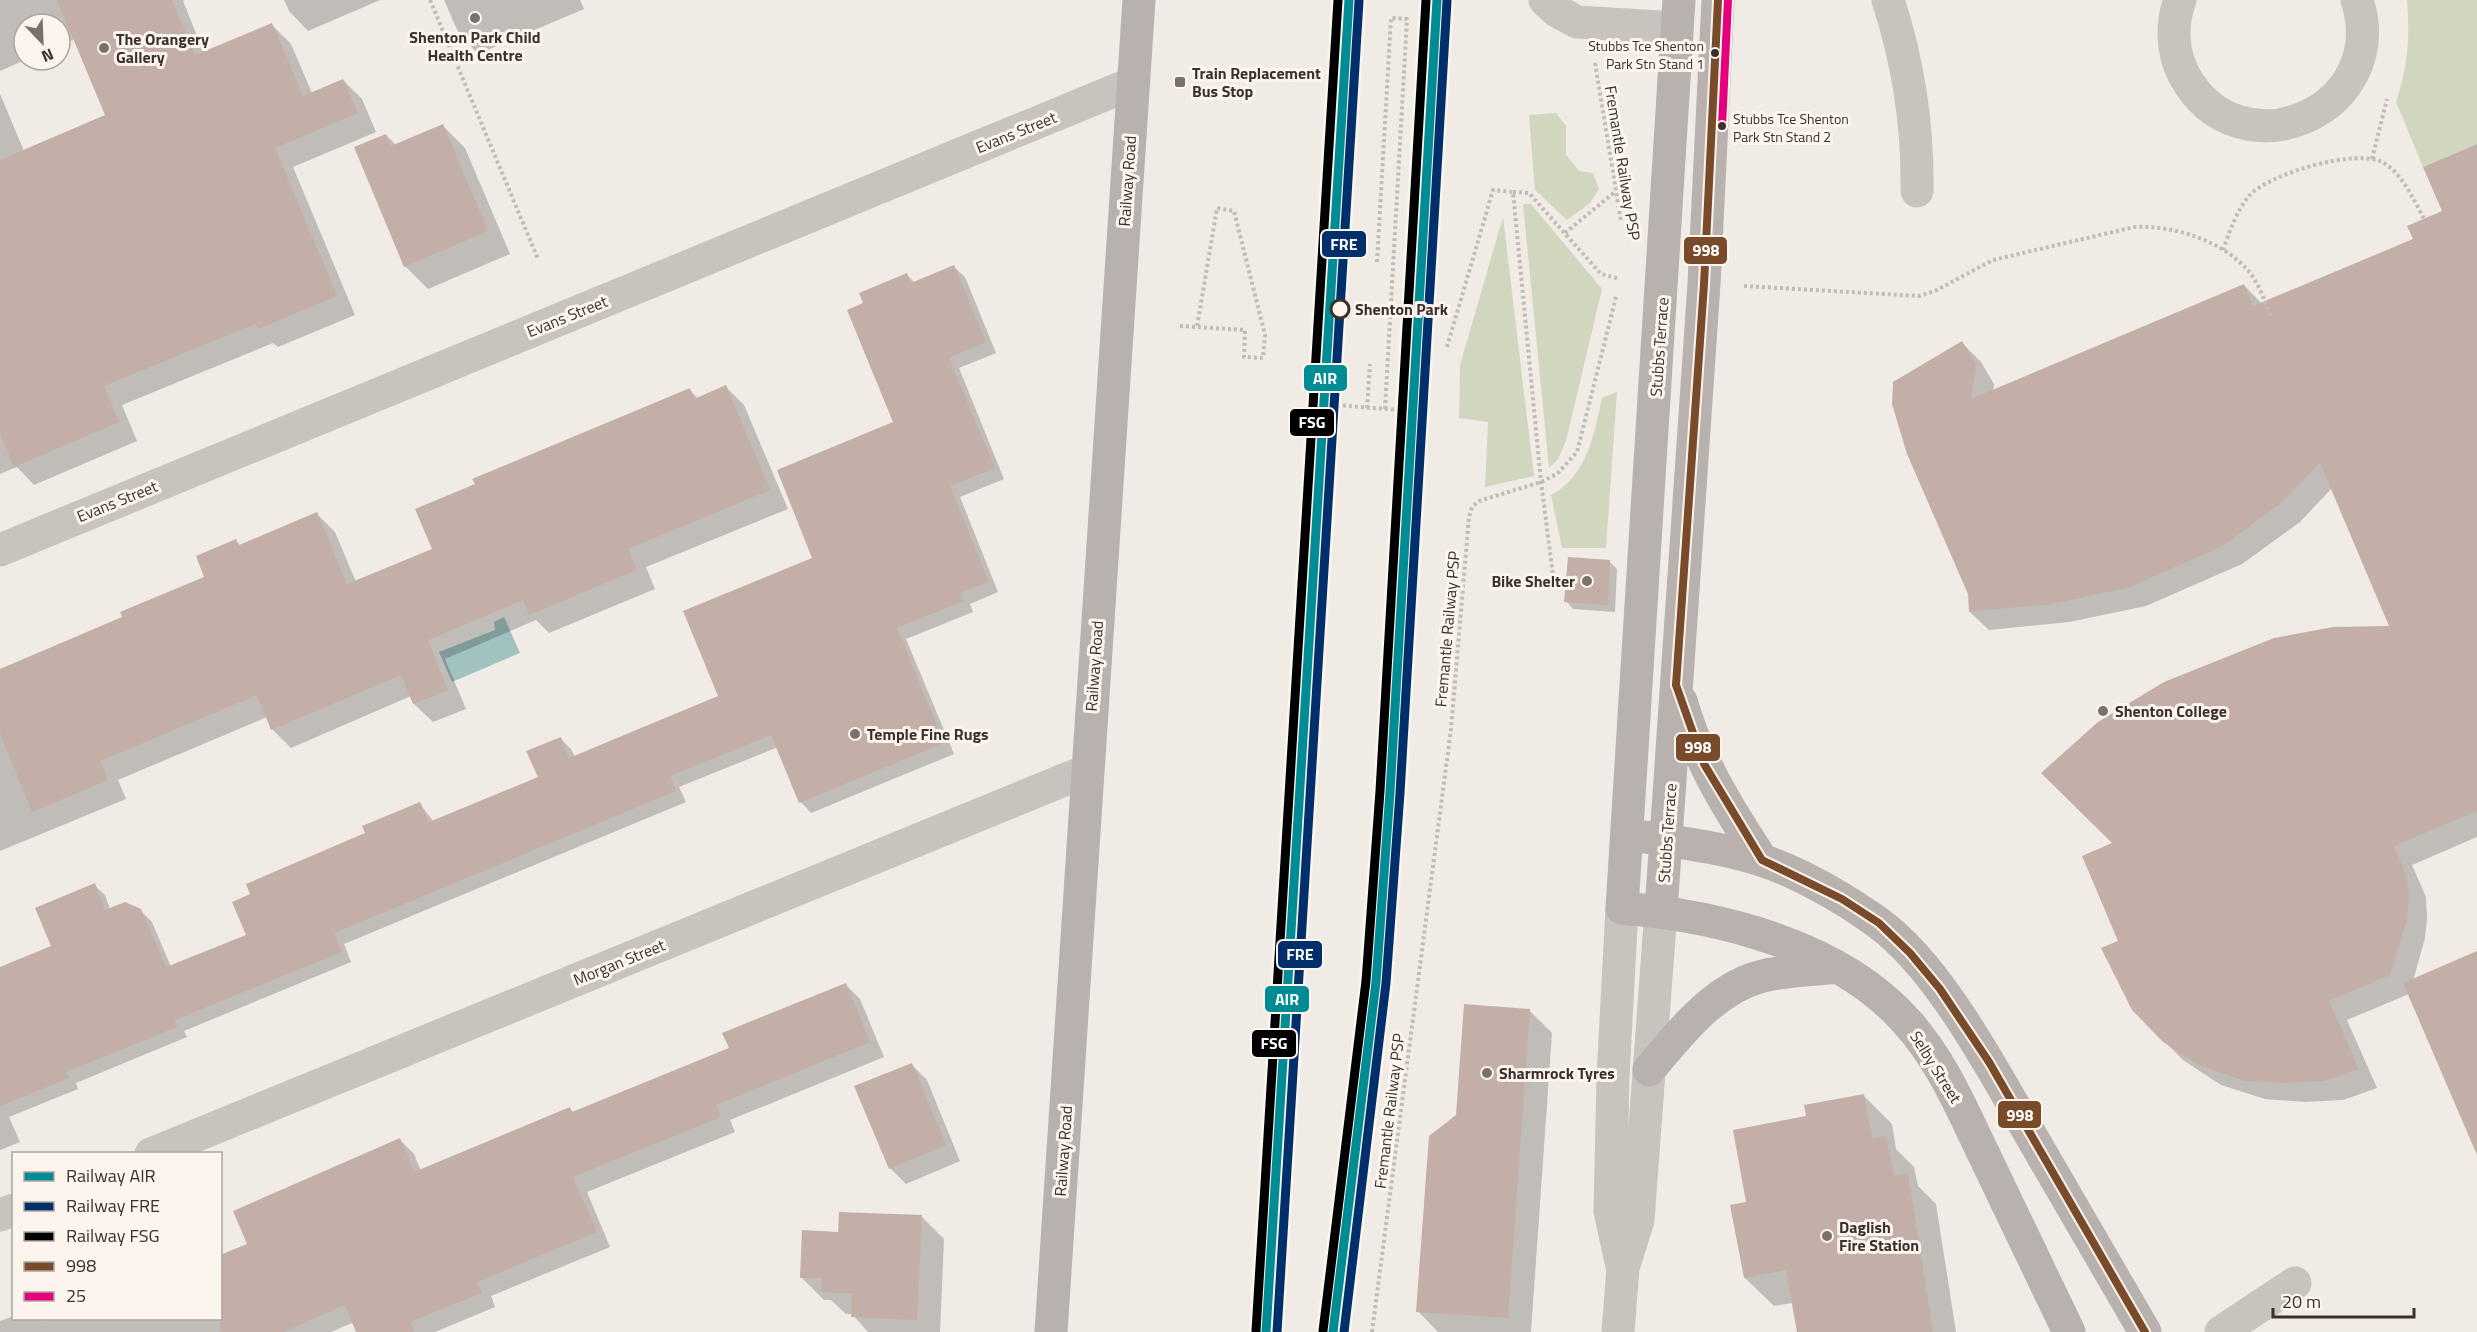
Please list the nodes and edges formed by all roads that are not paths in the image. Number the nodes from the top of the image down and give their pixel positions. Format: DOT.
graph roads {
  1 [pos="1139,0"];
  2 [pos="1545,0"];
  3 [pos="1718,0"];
  4 [pos="1888,0"];
  5 [pos="2180,0"];
  6 [pos="2357,0"];
  7 [pos="1678,14"];
  8 [pos="1133,83"];
  9 [pos="1917,191"];
  10 [pos="0,550"];
  11 [pos="1676,684"];
  12 [pos="1086,771"];
  13 [pos="1628,834"];
  14 [pos="1667,841"];
  15 [pos="1762,860"];
  16 [pos="1622,908"];
  17 [pos="1661,911"];
  18 [pos="1837,968"];
  19 [pos="1649,1070"];
  20 [pos="156,1152"];
  21 [pos="1623,1268"];
  22 [pos="2295,1283"];
  23 [pos="1051,1332"];
  24 [pos="1618,1332"];
  25 [pos="2069,1332"];
  26 [pos="2145,1332"];
  27 [pos="2221,1332"];
  1 -- 8 [label="main road, Railway Road"];
  2 -- 7 [label="street"];
  3 -- 11 [label="main road, Stubbs Terrace"];
  4 -- 9 [label="street"];
  5 -- 6 [label="street"];
  7 -- 13 [label="main road, Stubbs Terrace"];
  8 -- 10 [label="street, Evans Street"];
  8 -- 12 [label="main road, Railway Road"];
  11 -- 14 [label="main road, Stubbs Terrace"];
  11 -- 15 [label="main road"];
  12 -- 20 [label="street, Morgan Street"];
  12 -- 23 [label="main road, Railway Road"];
  13 -- 14 [label="main road"];
  13 -- 16 [label="main road, Stubbs Terrace"];
  14 -- 15 [label="main road"];
  14 -- 17 [label="main road, Stubbs Terrace"];
  15 -- 26 [label="main road"];
  16 -- 17 [label="main road, Selby Street"];
  16 -- 21 [label="street, Stubbs Terrace"];
  17 -- 18 [label="main road, Selby Street"];
  17 -- 19 [label="street, Stubbs Terrace"];
  18 -- 19 [label="main road"];
  18 -- 25 [label="main road, Selby Street"];
  19 -- 21 [label="street, Stubbs Terrace"];
  21 -- 24 [label="street, Stubbs Terrace"];
  22 -- 27 [label="street"];
}
